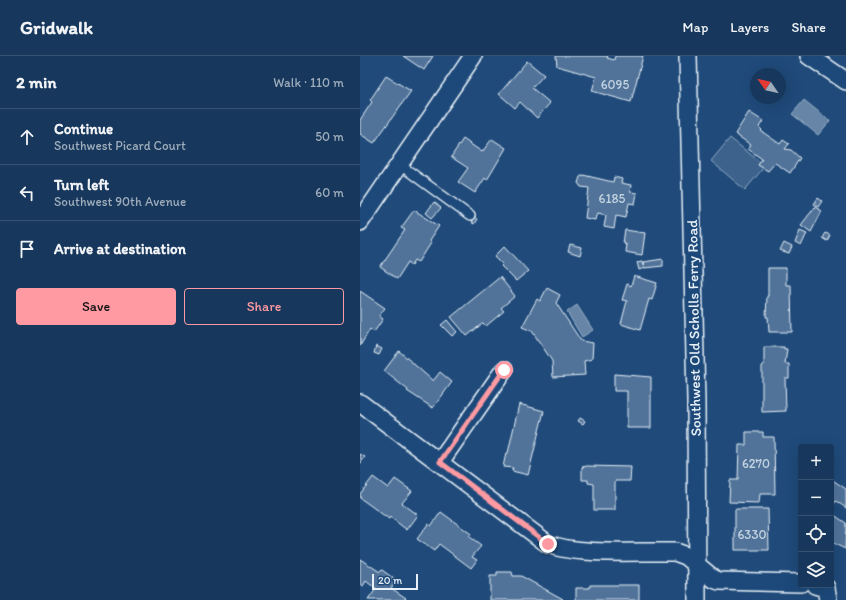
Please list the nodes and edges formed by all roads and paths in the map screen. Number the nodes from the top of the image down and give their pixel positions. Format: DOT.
graph roads {
  1 [pos="473,56"];
  2 [pos="688,56"];
  3 [pos="809,56"];
  4 [pos="846,81"];
  5 [pos="399,164"];
  6 [pos="470,216"];
  7 [pos="360,222"];
  8 [pos="504,370"];
  9 [pos="360,403"];
  10 [pos="440,462"];
  11 [pos="697,565"];
  12 [pos="798,583"];
  13 [pos="826,588"];
  14 [pos="697,600"];
  15 [pos="828,600"];
  1 -- 5 [label="street"];
  2 -- 11 [label="street, Southwest Old Scholls Ferry Road"];
  3 -- 4 [label="street"];
  5 -- 6 [label="lane"];
  5 -- 7 [label="street"];
  8 -- 10 [label="street"];
  9 -- 10 [label="street"];
  10 -- 11 [label="street"];
  11 -- 12 [label="street"];
  11 -- 14 [label="street, Southwest Old Scholls Ferry Road"];
  13 -- 15 [label="street"];
}
